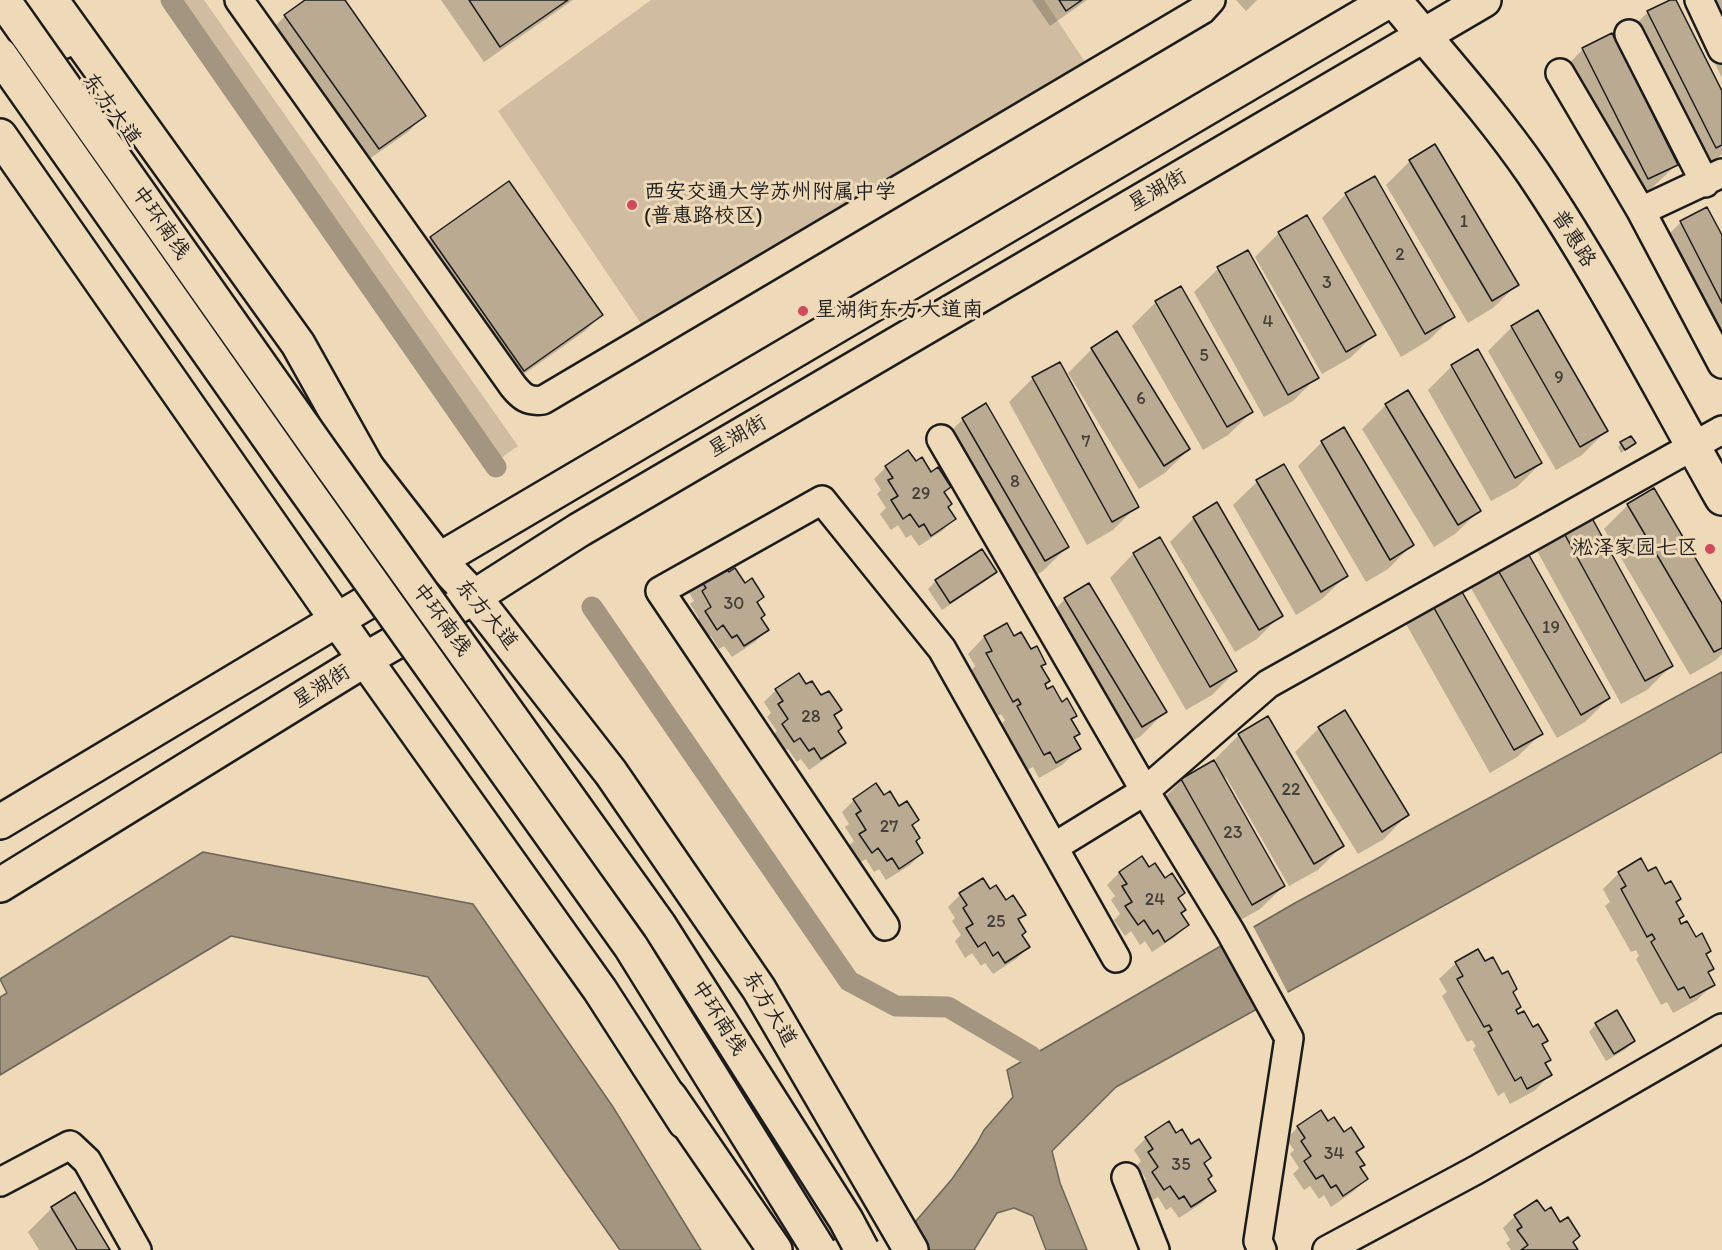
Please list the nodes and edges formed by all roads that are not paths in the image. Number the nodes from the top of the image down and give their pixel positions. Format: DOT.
graph roads {
  1 [pos="3,0"];
  2 [pos="32,0"];
  3 [pos="51,0"];
  4 [pos="239,0"];
  5 [pos="1211,0"];
  6 [pos="1392,0"];
  7 [pos="1484,0"];
  8 [pos="1699,0"];
  9 [pos="1629,34"];
  10 [pos="1424,36"];
  11 [pos="1722,49"];
  12 [pos="0,55"];
  13 [pos="1560,73"];
  14 [pos="0,136"];
  15 [pos="1717,179"];
  16 [pos="1641,211"];
  17 [pos="1722,364"];
  18 [pos="1722,430"];
  19 [pos="941,439"];
  20 [pos="1692,446"];
  21 [pos="369,471"];
  22 [pos="1722,498"];
  23 [pos="439,560"];
  24 [pos="474,597"];
  25 [pos="337,620"];
  26 [pos="366,659"];
  27 [pos="1145,791"];
  28 [pos="0,822"];
  29 [pos="1054,847"];
  30 [pos="0,885"];
  31 [pos="885,926"];
  32 [pos="1116,958"];
  33 [pos="1722,1028"];
  34 [pos="670,1097"];
  35 [pos="1126,1177"];
  36 [pos="0,1182"];
  37 [pos="905,1240"];
  38 [pos="1252,1247"];
  39 [pos="137,1250"];
  40 [pos="759,1250"];
  41 [pos="775,1250"];
  42 [pos="819,1250"];
  43 [pos="862,1250"];
  44 [pos="1155,1250"];
  45 [pos="1327,1250"];
  1 -- 43 [label="main road, 中环南线, bridge"];
  2 -- 21 [label="main road, 东方大道"];
  3 -- 21 [label="main road"];
  4 -- 5 [label="street"];
  6 -- 10 [label="main road, 普惠路"];
  6 -- 23 [label="main road"];
  7 -- 10 [label="main road, 星湖街"];
  8 -- 11 [label="street"];
  9 -- 15 [label="street"];
  10 -- 20 [label="main road, 普惠路"];
  10 -- 24 [label="main road, 星湖街"];
  12 -- 42 [label="main road, 中环南线, bridge"];
  13 -- 16 [label="street"];
  14 -- 25 [label="main road"];
  15 -- 16 [label="street"];
  16 -- 17 [label="street"];
  18 -- 20 [label="street"];
  19 -- 27 [label="street"];
  20 -- 22 [label="main road, 普惠路"];
  20 -- 27 [label="street"];
  21 -- 23 [label="main road, 东方大道"];
  23 -- 24 [label="main road, 东方大道"];
  23 -- 25 [label="main road"];
  24 -- 26 [label="main road, 星湖街"];
  24 -- 37 [label="main road, 东方大道"];
  25 -- 26 [label="main road"];
  25 -- 28 [label="main road"];
  26 -- 30 [label="main road, 星湖街"];
  26 -- 34 [label="main road"];
  27 -- 29 [label="street"];
  27 -- 38 [label="street"];
  29 -- 31 [label="street"];
  29 -- 32 [label="street"];
  33 -- 45 [label="street"];
  34 -- 40 [label="main road"];
  34 -- 41 [label="main road"];
  35 -- 44 [label="street"];
  36 -- 39 [label="street"];
}
